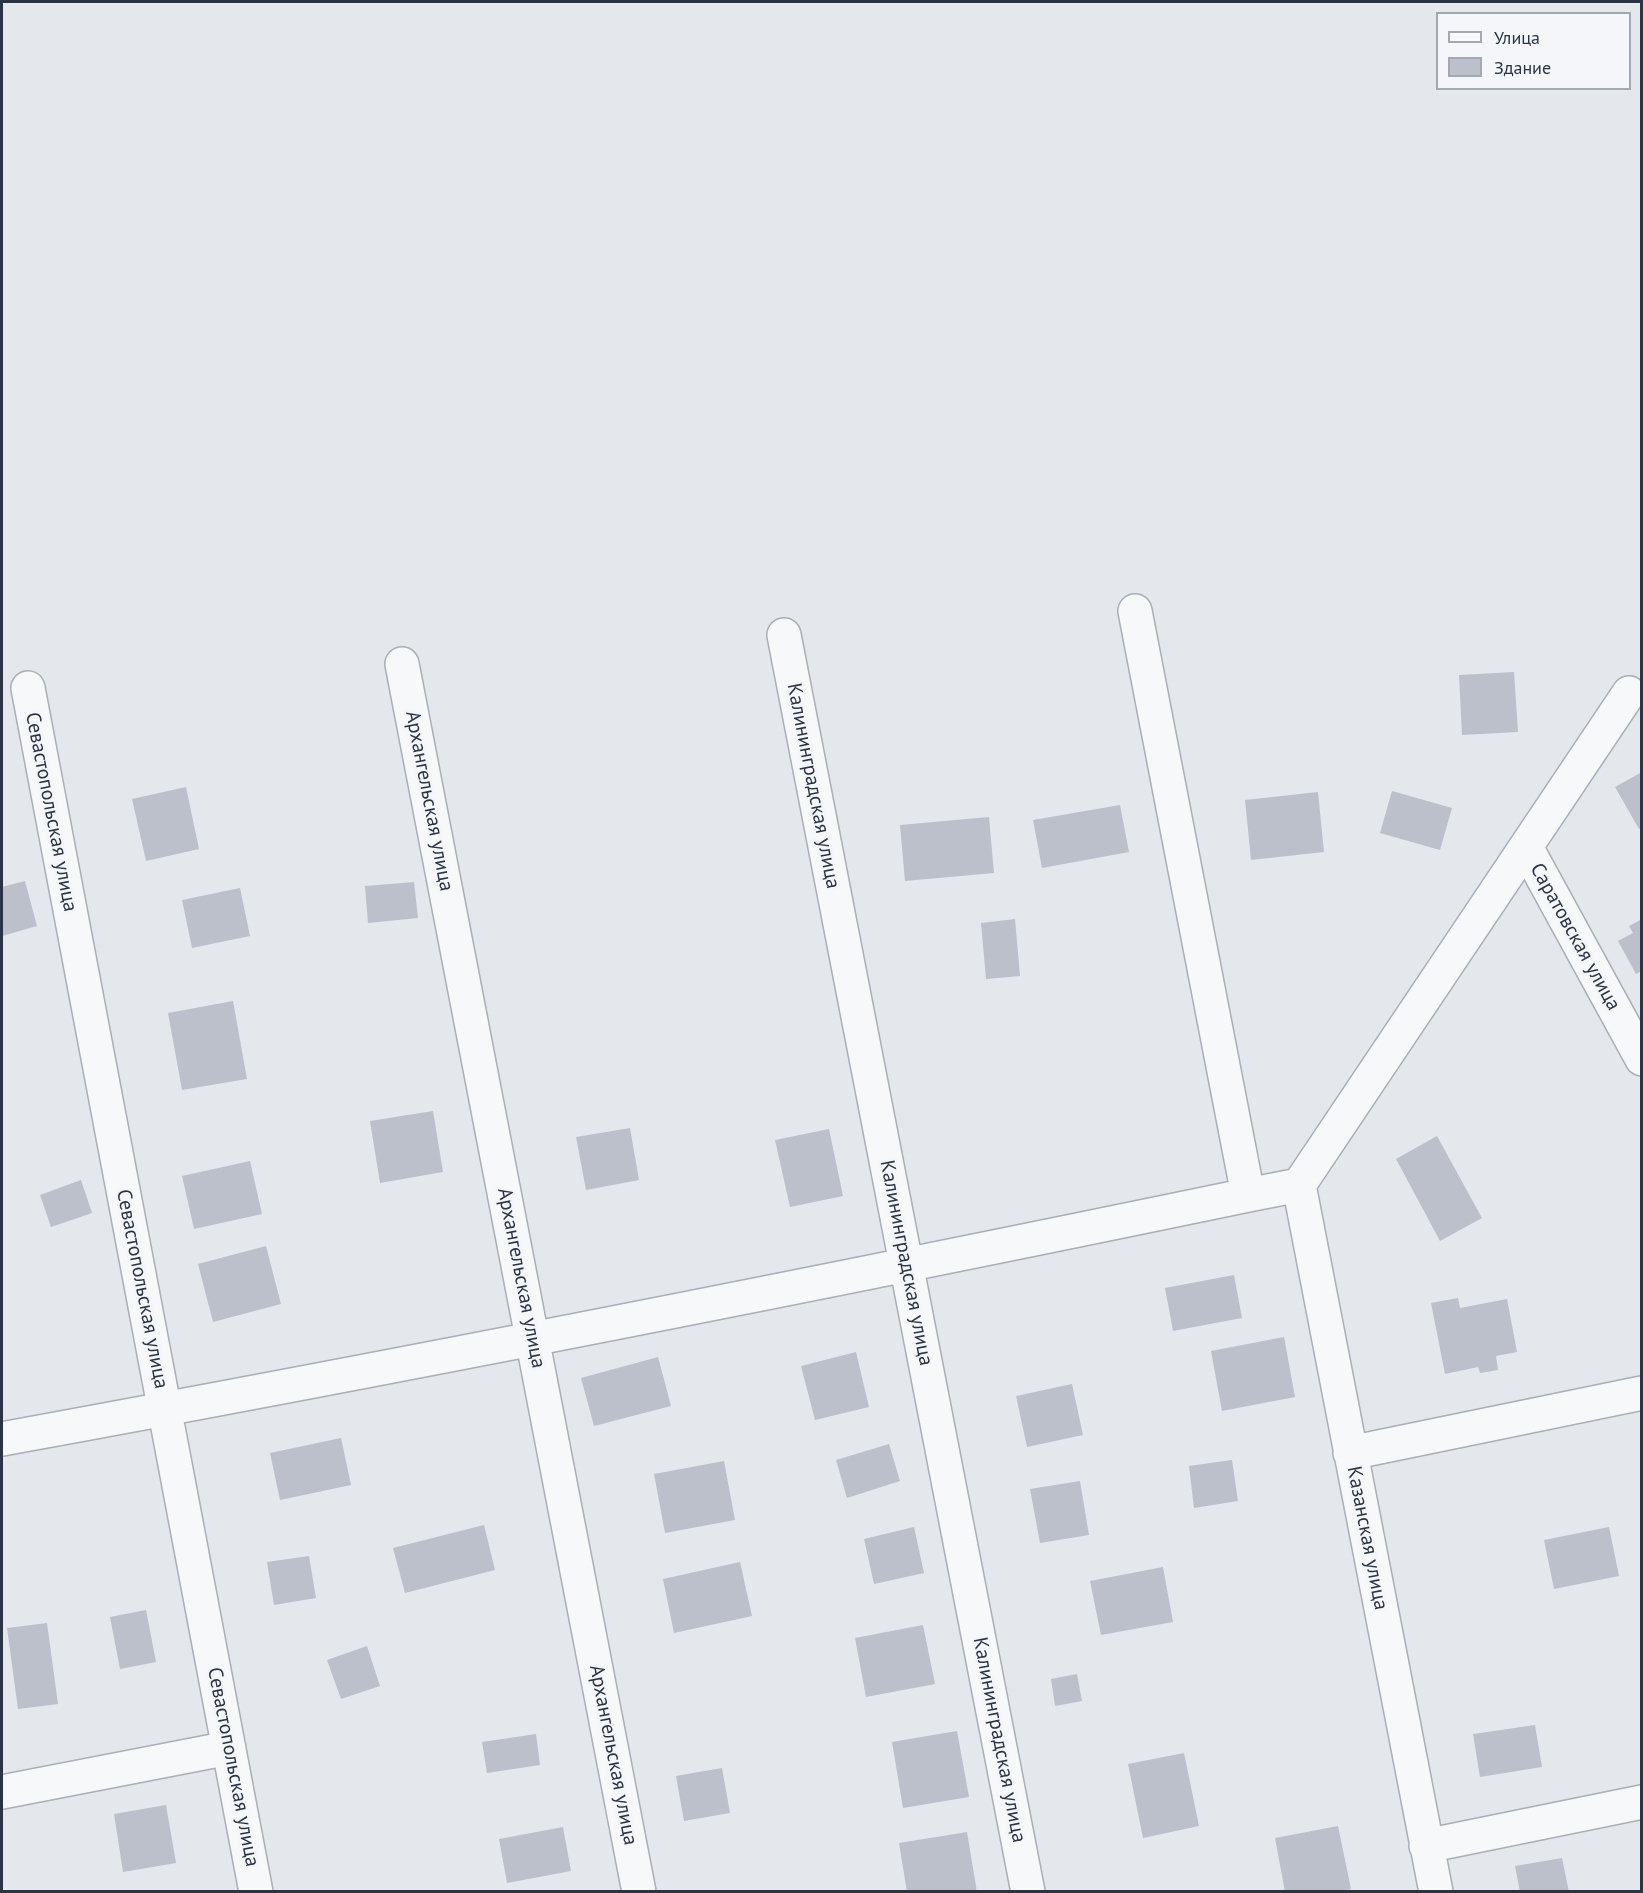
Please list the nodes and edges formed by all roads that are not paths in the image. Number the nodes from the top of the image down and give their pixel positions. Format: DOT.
graph roads {
  1 [pos="1135,611"];
  2 [pos="784,635"];
  3 [pos="402,664"];
  4 [pos="28,688"];
  5 [pos="1629,693"];
  6 [pos="1526,847"];
  7 [pos="1641,1059"];
  8 [pos="1299,1185"];
  9 [pos="1248,1195"];
  10 [pos="907,1266"];
  11 [pos="532,1339"];
  12 [pos="1641,1393"];
  13 [pos="165,1409"];
  14 [pos="2,1439"];
  15 [pos="1350,1453"];
  16 [pos="229,1748"];
  17 [pos="2,1792"];
  18 [pos="1641,1802"];
  19 [pos="1426,1846"];
  20 [pos="256,1892"];
  21 [pos="639,1892"];
  22 [pos="1028,1892"];
  23 [pos="1436,1892"];
  1 -- 9 [label="street"];
  2 -- 10 [label="street, Калининградская улица"];
  3 -- 11 [label="street, Архангельская улица"];
  4 -- 13 [label="street, Севастопольская улица"];
  5 -- 6 [label="street"];
  6 -- 7 [label="street, Саратовская улица"];
  6 -- 8 [label="street"];
  8 -- 9 [label="street"];
  8 -- 15 [label="street, Казанская улица"];
  9 -- 10 [label="street"];
  10 -- 11 [label="street"];
  10 -- 22 [label="street, Калининградская улица"];
  11 -- 13 [label="street"];
  11 -- 21 [label="street, Архангельская улица"];
  12 -- 15 [label="street"];
  13 -- 14 [label="street"];
  13 -- 16 [label="street, Севастопольская улица"];
  15 -- 19 [label="street, Казанская улица"];
  16 -- 17 [label="street"];
  16 -- 20 [label="street, Севастопольская улица"];
  18 -- 19 [label="street"];
  19 -- 23 [label="street, Казанская улица"];
}
